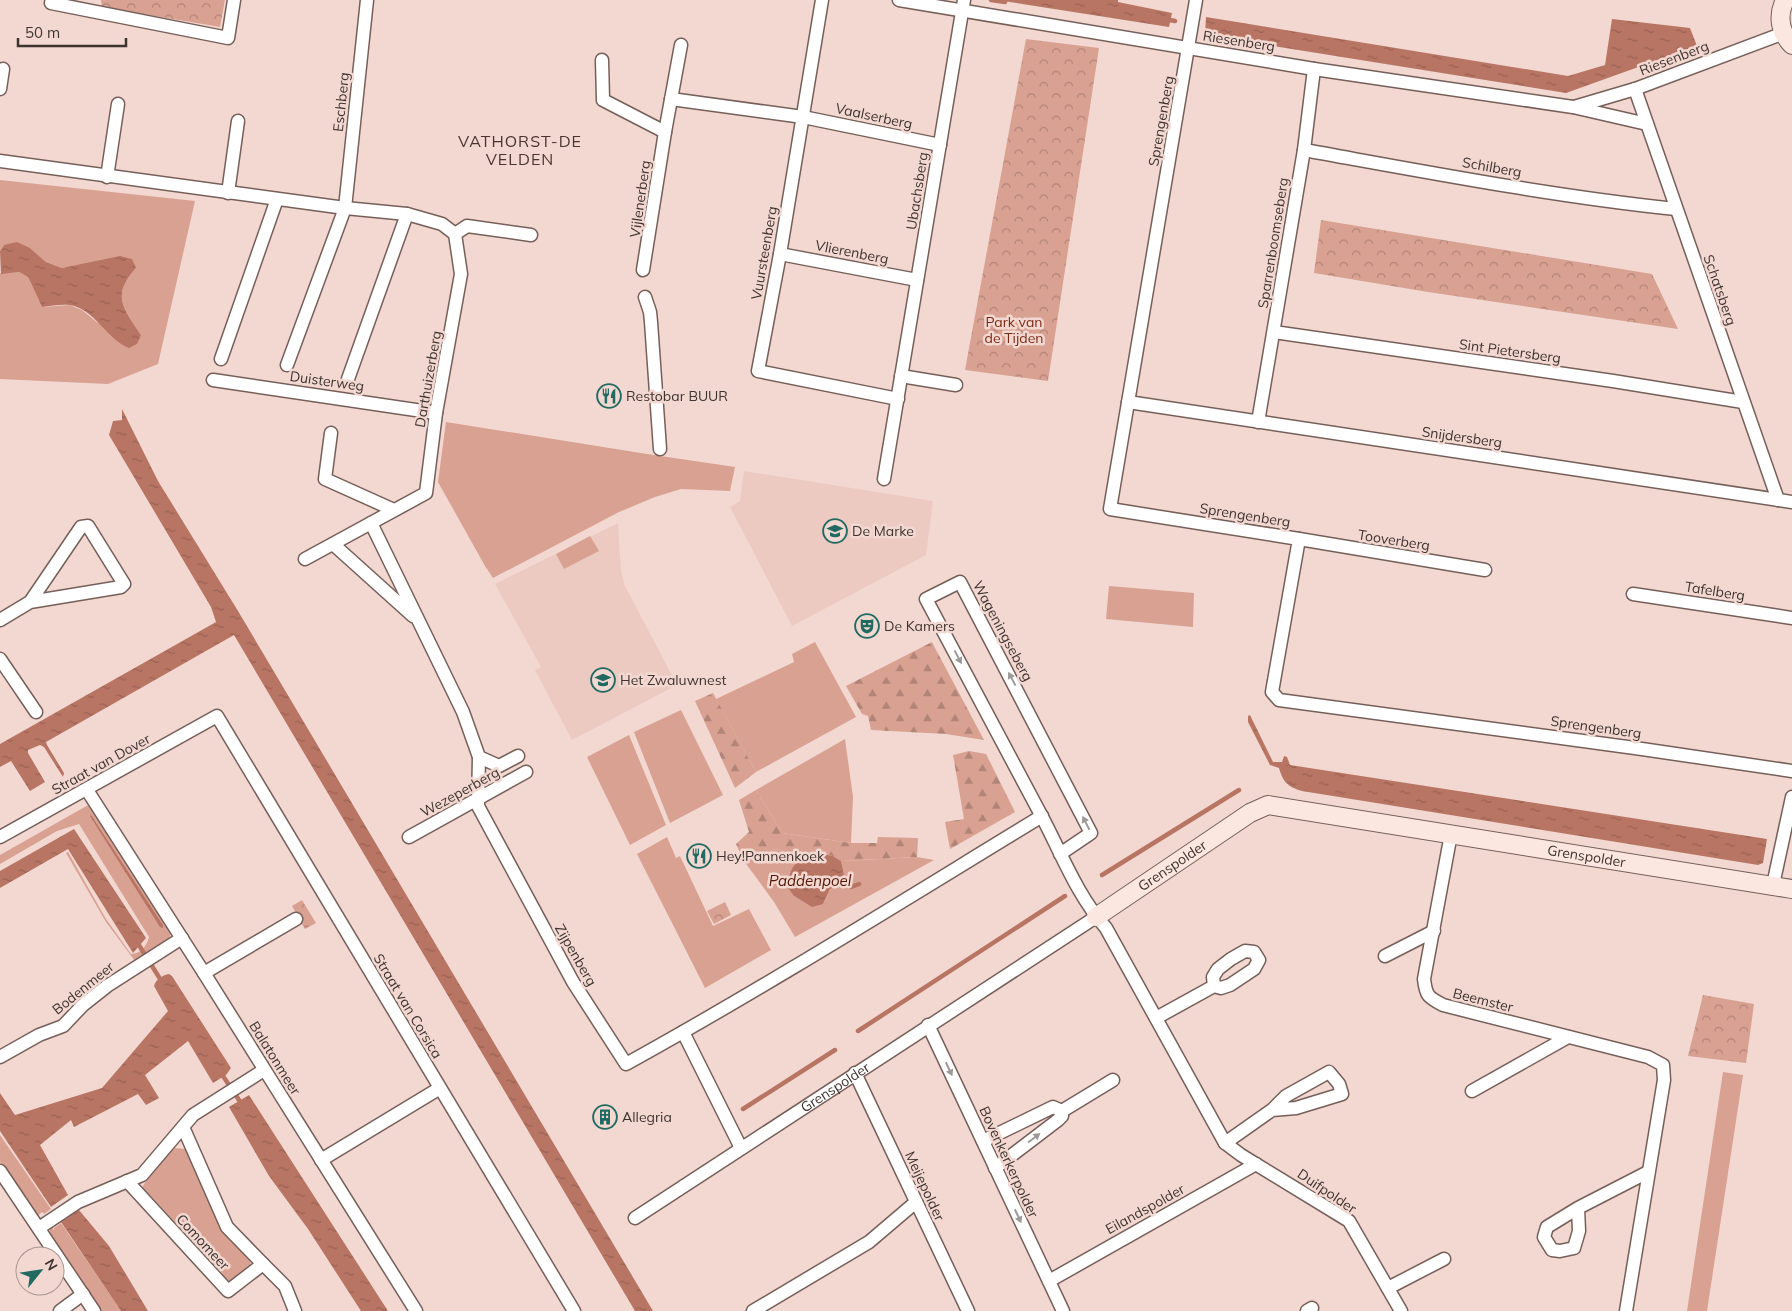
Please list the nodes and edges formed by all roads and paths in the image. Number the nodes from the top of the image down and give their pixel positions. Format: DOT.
graph roads {
  1 [pos="52,0"];
  2 [pos="234,0"];
  3 [pos="367,0"];
  4 [pos="822,0"];
  5 [pos="899,0"];
  6 [pos="1196,0"];
  7 [pos="1785,0"];
  8 [pos="963,5"];
  9 [pos="1788,39"];
  10 [pos="681,45"];
  11 [pos="1189,48"];
  12 [pos="602,60"];
  13 [pos="3,69"];
  14 [pos="1314,69"];
  15 [pos="0,89"];
  16 [pos="1635,89"];
  17 [pos="671,99"];
  18 [pos="118,104"];
  19 [pos="1574,107"];
  20 [pos="803,116"];
  21 [pos="238,121"];
  22 [pos="1647,124"];
  23 [pos="665,132"];
  24 [pos="940,145"];
  25 [pos="1304,150"];
  26 [pos="0,161"];
  27 [pos="107,177"];
  28 [pos="228,193"];
  29 [pos="277,199"];
  30 [pos="345,208"];
  31 [pos="1676,209"];
  32 [pos="408,214"];
  33 [pos="454,234"];
  34 [pos="531,235"];
  35 [pos="780,254"];
  36 [pos="643,270"];
  37 [pos="917,280"];
  38 [pos="645,297"];
  39 [pos="1274,332"];
  40 [pos="221,359"];
  41 [pos="287,365"];
  42 [pos="901,376"];
  43 [pos="348,379"];
  44 [pos="214,380"];
  45 [pos="956,385"];
  46 [pos="898,398"];
  47 [pos="1128,402"];
  48 [pos="1743,402"];
  49 [pos="436,413"];
  50 [pos="1258,422"];
  51 [pos="331,433"];
  52 [pos="660,449"];
  53 [pos="884,478"];
  54 [pos="1778,500"];
  55 [pos="1792,502"];
  56 [pos="394,510"];
  57 [pos="371,523"];
  58 [pos="1299,539"];
  59 [pos="333,544"];
  60 [pos="305,559"];
  61 [pos="1485,570"];
  62 [pos="1633,594"];
  63 [pos="30,602"];
  64 [pos="1792,618"];
  65 [pos="0,620"];
  66 [pos="418,621"];
  67 [pos="0,659"];
  68 [pos="36,712"];
  69 [pos="218,716"];
  70 [pos="518,756"];
  71 [pos="479,757"];
  72 [pos="1792,771"];
  73 [pos="526,772"];
  74 [pos="86,790"];
  75 [pos="1792,797"];
  76 [pos="478,800"];
  77 [pos="1042,816"];
  78 [pos="1451,834"];
  79 [pos="409,837"];
  80 [pos="0,838"];
  81 [pos="1060,854"];
  82 [pos="1773,885"];
  83 [pos="1792,888"];
  84 [pos="1096,916"];
  85 [pos="296,919"];
  86 [pos="1434,931"];
  87 [pos="182,938"];
  88 [pos="1385,956"];
  89 [pos="204,973"];
  90 [pos="1214,986"];
  91 [pos="1156,1018"];
  92 [pos="928,1025"];
  93 [pos="683,1032"];
  94 [pos="1568,1037"];
  95 [pos="0,1057"];
  96 [pos="264,1070"];
  97 [pos="855,1073"];
  98 [pos="1113,1080"];
  99 [pos="440,1088"];
  100 [pos="1472,1091"];
  101 [pos="1272,1110"];
  102 [pos="1062,1111"];
  103 [pos="183,1127"];
  104 [pos="983,1141"];
  105 [pos="1226,1143"];
  106 [pos="741,1148"];
  107 [pos="321,1160"];
  108 [pos="1256,1164"];
  109 [pos="995,1168"];
  110 [pos="0,1171"];
  111 [pos="1648,1172"];
  112 [pos="127,1181"];
  113 [pos="916,1202"];
  114 [pos="1578,1208"];
  115 [pos="635,1218"];
  116 [pos="39,1228"];
  117 [pos="1444,1259"];
  118 [pos="263,1264"];
  119 [pos="1049,1281"];
  120 [pos="1388,1288"];
  121 [pos="83,1294"];
  122 [pos="60,1311"];
  123 [pos="94,1311"];
  124 [pos="295,1311"];
  125 [pos="416,1311"];
  126 [pos="574,1311"];
  127 [pos="753,1311"];
  128 [pos="968,1311"];
  129 [pos="1063,1311"];
  130 [pos="1401,1311"];
  131 [pos="1626,1311"];
  1 -- 2 [label="street"];
  3 -- 30 [label="street, Eschberg"];
  4 -- 20 [label="street, Vuursteenberg"];
  5 -- 8 [label="street, Riesenberg"];
  6 -- 11 [label="street, Sprengenberg"];
  7 -- 9 [label="street"];
  8 -- 11 [label="street, Riesenberg"];
  8 -- 24 [label="street, Ubachsberg"];
  9 -- 16 [label="street, Riesenberg"];
  10 -- 17 [label="street, Vijlenerberg"];
  11 -- 14 [label="street, Riesenberg"];
  11 -- 47 [label="street, Sprengenberg"];
  12 -- 23 [label="street"];
  13 -- 15 [label="street"];
  14 -- 19 [label="street, Riesenberg"];
  14 -- 25 [label="street, Sparrenboomseberg"];
  16 -- 19 [label="street, Riesenberg"];
  16 -- 22 [label="street, Schatsberg"];
  17 -- 20 [label="street"];
  17 -- 23 [label="street, Vijlenerberg"];
  18 -- 27 [label="street"];
  19 -- 22 [label="street, Riesenberg"];
  20 -- 24 [label="street, Vaalserberg"];
  20 -- 35 [label="street, Vuursteenberg"];
  21 -- 28 [label="street"];
  22 -- 31 [label="street, Schatsberg"];
  23 -- 36 [label="street, Vijlenerberg"];
  24 -- 37 [label="street, Ubachsberg"];
  25 -- 31 [label="street, Schilberg"];
  25 -- 39 [label="street, Sparrenboomseberg"];
  26 -- 27 [label="street"];
  27 -- 28 [label="street"];
  28 -- 29 [label="street"];
  29 -- 30 [label="street"];
  29 -- 40 [label="street"];
  30 -- 32 [label="street"];
  30 -- 41 [label="street"];
  31 -- 48 [label="street, Schatsberg"];
  32 -- 33 [label="street"];
  32 -- 43 [label="street"];
  33 -- 34 [label="street"];
  33 -- 49 [label="street, Darthuizerberg"];
  35 -- 37 [label="street, Vlierenberg"];
  35 -- 46 [label="street, Vuursteenberg"];
  37 -- 42 [label="street, Ubachsberg"];
  38 -- 52 [label="street"];
  39 -- 48 [label="street, Sint Pietersberg"];
  39 -- 50 [label="street, Sparrenboomseberg"];
  42 -- 45 [label="street"];
  42 -- 46 [label="street, Ubachsberg"];
  44 -- 49 [label="street, Duisterweg"];
  46 -- 53 [label="street, Ubachsberg"];
  47 -- 50 [label="street, Snijdersberg"];
  47 -- 58 [label="street, Sprengenberg"];
  48 -- 54 [label="street, Schatsberg"];
  49 -- 56 [label="street, Darthuizerberg"];
  50 -- 54 [label="street, Snijdersberg"];
  51 -- 56 [label="street"];
  54 -- 55 [label="street, Snijdersberg"];
  56 -- 57 [label="street, Darthuizerberg"];
  57 -- 59 [label="street, Darthuizerberg"];
  57 -- 66 [label="street"];
  58 -- 61 [label="street, Tooverberg"];
  58 -- 72 [label="street, Sprengenberg"];
  59 -- 60 [label="street, Darthuizerberg"];
  59 -- 66 [label="street"];
  62 -- 64 [label="street, Tafelberg"];
  63 -- 63 [label="street"];
  63 -- 65 [label="street"];
  66 -- 71 [label="street"];
  67 -- 68 [label="street"];
  69 -- 74 [label="street, Straat van Dover"];
  69 -- 99 [label="street, Straat van Corsica"];
  70 -- 71 [label="street"];
  71 -- 76 [label="street"];
  73 -- 76 [label="street, Wezeperberg"];
  74 -- 80 [label="street, Straat van Dover"];
  74 -- 87 [label="street, Balatonmeer"];
  75 -- 82 [label="street"];
  76 -- 79 [label="street, Wezeperberg"];
  76 -- 93 [label="street, Zijpenberg"];
  77 -- 81 [label="street, Wageningseberg"];
  81 -- 77 [label="street, Wageningseberg, one-way"];
  77 -- 93 [label="street, Zijpenberg"];
  78 -- 82 [label="street, Grenspolder"];
  78 -- 84 [label="street, Grenspolder"];
  78 -- 86 [label="street, Beemster"];
  81 -- 84 [label="street, Wageningseberg"];
  82 -- 83 [label="street, Grenspolder"];
  84 -- 91 [label="street, Duifpolder"];
  84 -- 92 [label="street, Grenspolder"];
  85 -- 89 [label="street"];
  86 -- 88 [label="street"];
  86 -- 94 [label="street, Beemster"];
  87 -- 89 [label="street, Balatonmeer"];
  87 -- 95 [label="street, Bodenmeer"];
  89 -- 96 [label="street, Balatonmeer"];
  90 -- 91 [label="street"];
  91 -- 105 [label="street, Duifpolder"];
  92 -- 97 [label="street, Grenspolder"];
  92 -- 104 [label="street, Bovenkerkerpolder, one-way"];
  93 -- 106 [label="street"];
  94 -- 100 [label="street"];
  94 -- 111 [label="street, Beemster"];
  96 -- 103 [label="street"];
  96 -- 107 [label="street, Balatonmeer"];
  97 -- 106 [label="street, Grenspolder"];
  97 -- 113 [label="street, Meijepolder"];
  98 -- 102 [label="street"];
  99 -- 107 [label="street"];
  99 -- 126 [label="street, Straat van Corsica"];
  101 -- 101 [label="street"];
  101 -- 105 [label="street"];
  102 -- 104 [label="street"];
  109 -- 102 [label="street, one-way"];
  103 -- 112 [label="street"];
  103 -- 118 [label="street, Comomeer"];
  104 -- 109 [label="street, Bovenkerkerpolder"];
  105 -- 108 [label="street, Duifpolder"];
  106 -- 115 [label="street, Grenspolder"];
  107 -- 125 [label="street, Balatonmeer"];
  108 -- 119 [label="street, Eilandspolder"];
  108 -- 120 [label="street, Duifpolder"];
  109 -- 119 [label="street, Bovenkerkerpolder, one-way"];
  110 -- 116 [label="street"];
  111 -- 114 [label="street"];
  111 -- 131 [label="street, Beemster"];
  112 -- 116 [label="street"];
  112 -- 118 [label="street, Comomeer"];
  113 -- 127 [label="street"];
  113 -- 128 [label="street, Meijepolder"];
  116 -- 121 [label="street"];
  117 -- 120 [label="street"];
  118 -- 124 [label="street, Comomeer"];
  119 -- 129 [label="street, Bovenkerkerpolder"];
  120 -- 130 [label="street, Duifpolder"];
  121 -- 122 [label="street"];
  121 -- 123 [label="street"];
}
